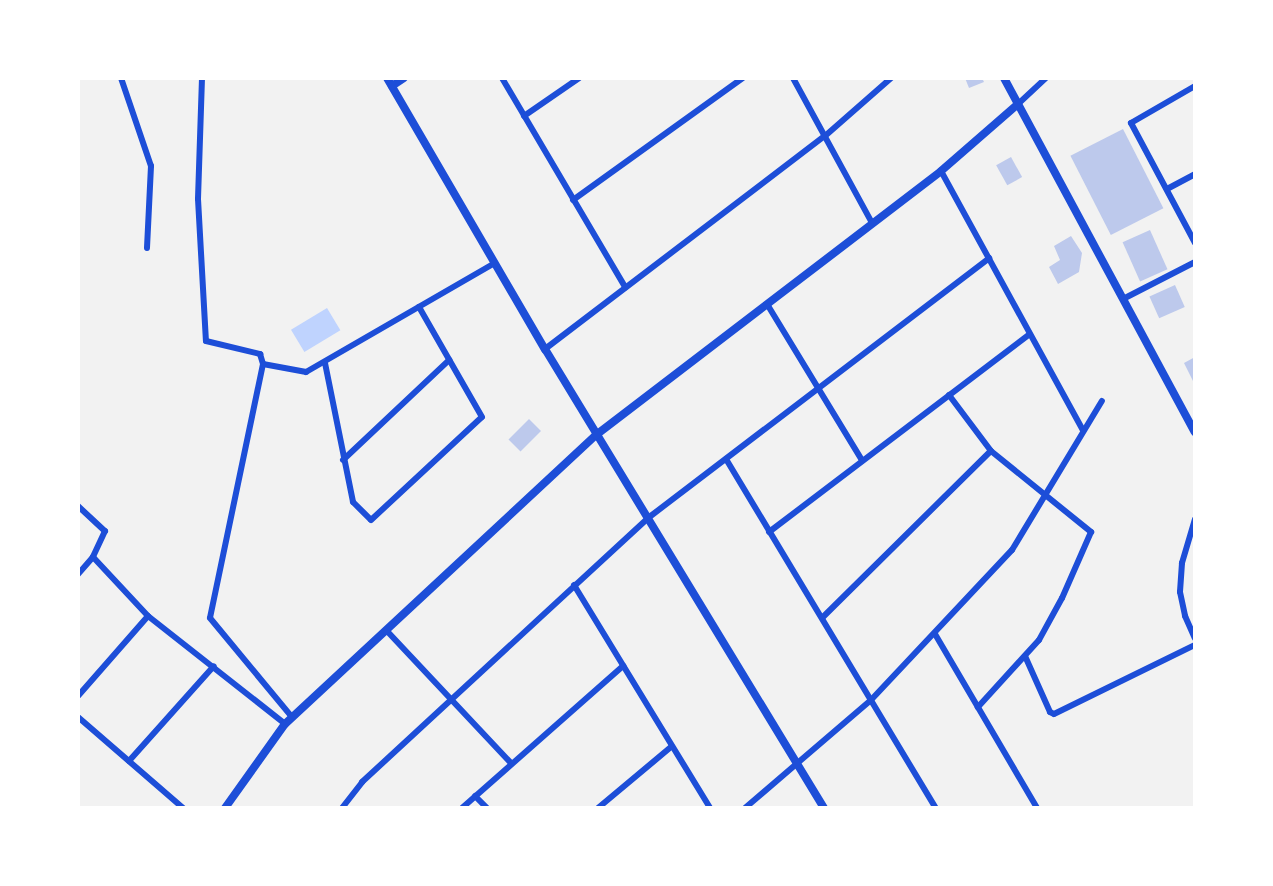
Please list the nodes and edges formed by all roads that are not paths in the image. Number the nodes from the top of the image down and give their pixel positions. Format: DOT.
graph roads {
  1 [pos="121,78"];
  2 [pos="202,78"];
  3 [pos="404,78"];
  4 [pos="502,78"];
  5 [pos="579,78"];
  6 [pos="743,78"];
  7 [pos="793,78"];
  8 [pos="891,78"];
  9 [pos="1004,78"];
  10 [pos="1046,78"];
  11 [pos="389,82"];
  12 [pos="1195,86"];
  13 [pos="1018,104"];
  14 [pos="524,116"];
  15 [pos="825,136"];
  16 [pos="941,171"];
  17 [pos="1195,174"];
  18 [pos="1167,189"];
  19 [pos="573,200"];
  20 [pos="872,223"];
  21 [pos="1195,243"];
  22 [pos="147,248"];
  23 [pos="989,258"];
  24 [pos="1195,262"];
  25 [pos="495,263"];
  26 [pos="625,287"];
  27 [pos="1123,299"];
  28 [pos="767,304"];
  29 [pos="419,307"];
  30 [pos="1029,335"];
  31 [pos="545,349"];
  32 [pos="449,360"];
  33 [pos="325,363"];
  34 [pos="263,364"];
  35 [pos="819,386"];
  36 [pos="949,395"];
  37 [pos="1102,401"];
  38 [pos="1083,430"];
  39 [pos="1195,432"];
  40 [pos="596,435"];
  41 [pos="991,451"];
  42 [pos="726,459"];
  43 [pos="343,460"];
  44 [pos="862,460"];
  45 [pos="1045,494"];
  46 [pos="78,506"];
  47 [pos="648,518"];
  48 [pos="1195,519"];
  49 [pos="769,532"];
  50 [pos="93,557"];
  51 [pos="78,574"];
  52 [pos="574,585"];
  53 [pos="148,616"];
  54 [pos="823,617"];
  55 [pos="386,630"];
  56 [pos="935,634"];
  57 [pos="1195,638"];
  58 [pos="1195,645"];
  59 [pos="1025,656"];
  60 [pos="214,666"];
  61 [pos="623,666"];
  62 [pos="78,696"];
  63 [pos="451,699"];
  64 [pos="871,700"];
  65 [pos="978,707"];
  66 [pos="78,717"];
  67 [pos="289,720"];
  68 [pos="671,747"];
  69 [pos="129,761"];
  70 [pos="511,763"];
  71 [pos="798,764"];
  72 [pos="475,796"];
  73 [pos="344,807"];
  74 [pos="183,808"];
  75 [pos="225,808"];
  76 [pos="462,808"];
  77 [pos="487,808"];
  78 [pos="598,808"];
  79 [pos="710,808"];
  80 [pos="745,808"];
  81 [pos="824,808"];
  82 [pos="936,808"];
  83 [pos="1037,808"];
  1 -- 22 [label="street"];
  2 -- 34 [label="street"];
  3 -- 11 [label="street"];
  4 -- 14 [label="street"];
  5 -- 14 [label="street"];
  6 -- 19 [label="street"];
  7 -- 15 [label="street"];
  8 -- 15 [label="street"];
  9 -- 13 [label="street"];
  10 -- 13 [label="street"];
  11 -- 25 [label="street"];
  12 -- 18 [label="street"];
  13 -- 16 [label="street"];
  13 -- 27 [label="street"];
  14 -- 19 [label="street"];
  15 -- 20 [label="street"];
  15 -- 26 [label="street"];
  16 -- 20 [label="street"];
  16 -- 23 [label="street"];
  17 -- 18 [label="street"];
  18 -- 21 [label="street"];
  19 -- 26 [label="street"];
  20 -- 28 [label="street"];
  23 -- 30 [label="street"];
  23 -- 35 [label="street"];
  24 -- 27 [label="street"];
  25 -- 29 [label="street"];
  25 -- 31 [label="street"];
  26 -- 31 [label="street"];
  27 -- 39 [label="street"];
  28 -- 35 [label="street"];
  28 -- 40 [label="street"];
  29 -- 32 [label="street"];
  29 -- 33 [label="street"];
  30 -- 36 [label="street"];
  30 -- 38 [label="street"];
  31 -- 40 [label="street"];
  32 -- 43 [label="street"];
  32 -- 43 [label="street"];
  33 -- 34 [label="street"];
  33 -- 43 [label="street"];
  34 -- 67 [label="street"];
  35 -- 42 [label="street"];
  35 -- 44 [label="street"];
  36 -- 41 [label="street"];
  36 -- 44 [label="street"];
  37 -- 38 [label="street"];
  38 -- 45 [label="street"];
  40 -- 47 [label="street"];
  40 -- 55 [label="street"];
  41 -- 45 [label="street"];
  41 -- 54 [label="street"];
  42 -- 47 [label="street"];
  42 -- 49 [label="street"];
  44 -- 49 [label="street"];
  45 -- 56 [label="street"];
  45 -- 59 [label="street"];
  46 -- 50 [label="street"];
  47 -- 52 [label="street"];
  47 -- 71 [label="street"];
  48 -- 57 [label="street"];
  49 -- 54 [label="street"];
  50 -- 51 [label="street"];
  50 -- 53 [label="street"];
  52 -- 61 [label="street"];
  52 -- 63 [label="street"];
  53 -- 60 [label="street"];
  53 -- 62 [label="street"];
  54 -- 64 [label="street"];
  55 -- 63 [label="street"];
  55 -- 67 [label="street"];
  56 -- 64 [label="street"];
  56 -- 65 [label="street"];
  58 -- 59 [label="street"];
  59 -- 65 [label="street"];
  60 -- 67 [label="street"];
  60 -- 69 [label="street"];
  61 -- 68 [label="street"];
  61 -- 70 [label="street"];
  63 -- 70 [label="street"];
  63 -- 73 [label="street"];
  64 -- 71 [label="street"];
  64 -- 82 [label="street"];
  65 -- 83 [label="street"];
  66 -- 69 [label="street"];
  67 -- 75 [label="street"];
  68 -- 78 [label="street"];
  68 -- 79 [label="street"];
  69 -- 74 [label="street"];
  70 -- 72 [label="street"];
  71 -- 80 [label="street"];
  71 -- 81 [label="street"];
  72 -- 76 [label="street"];
  72 -- 77 [label="street"];
}
